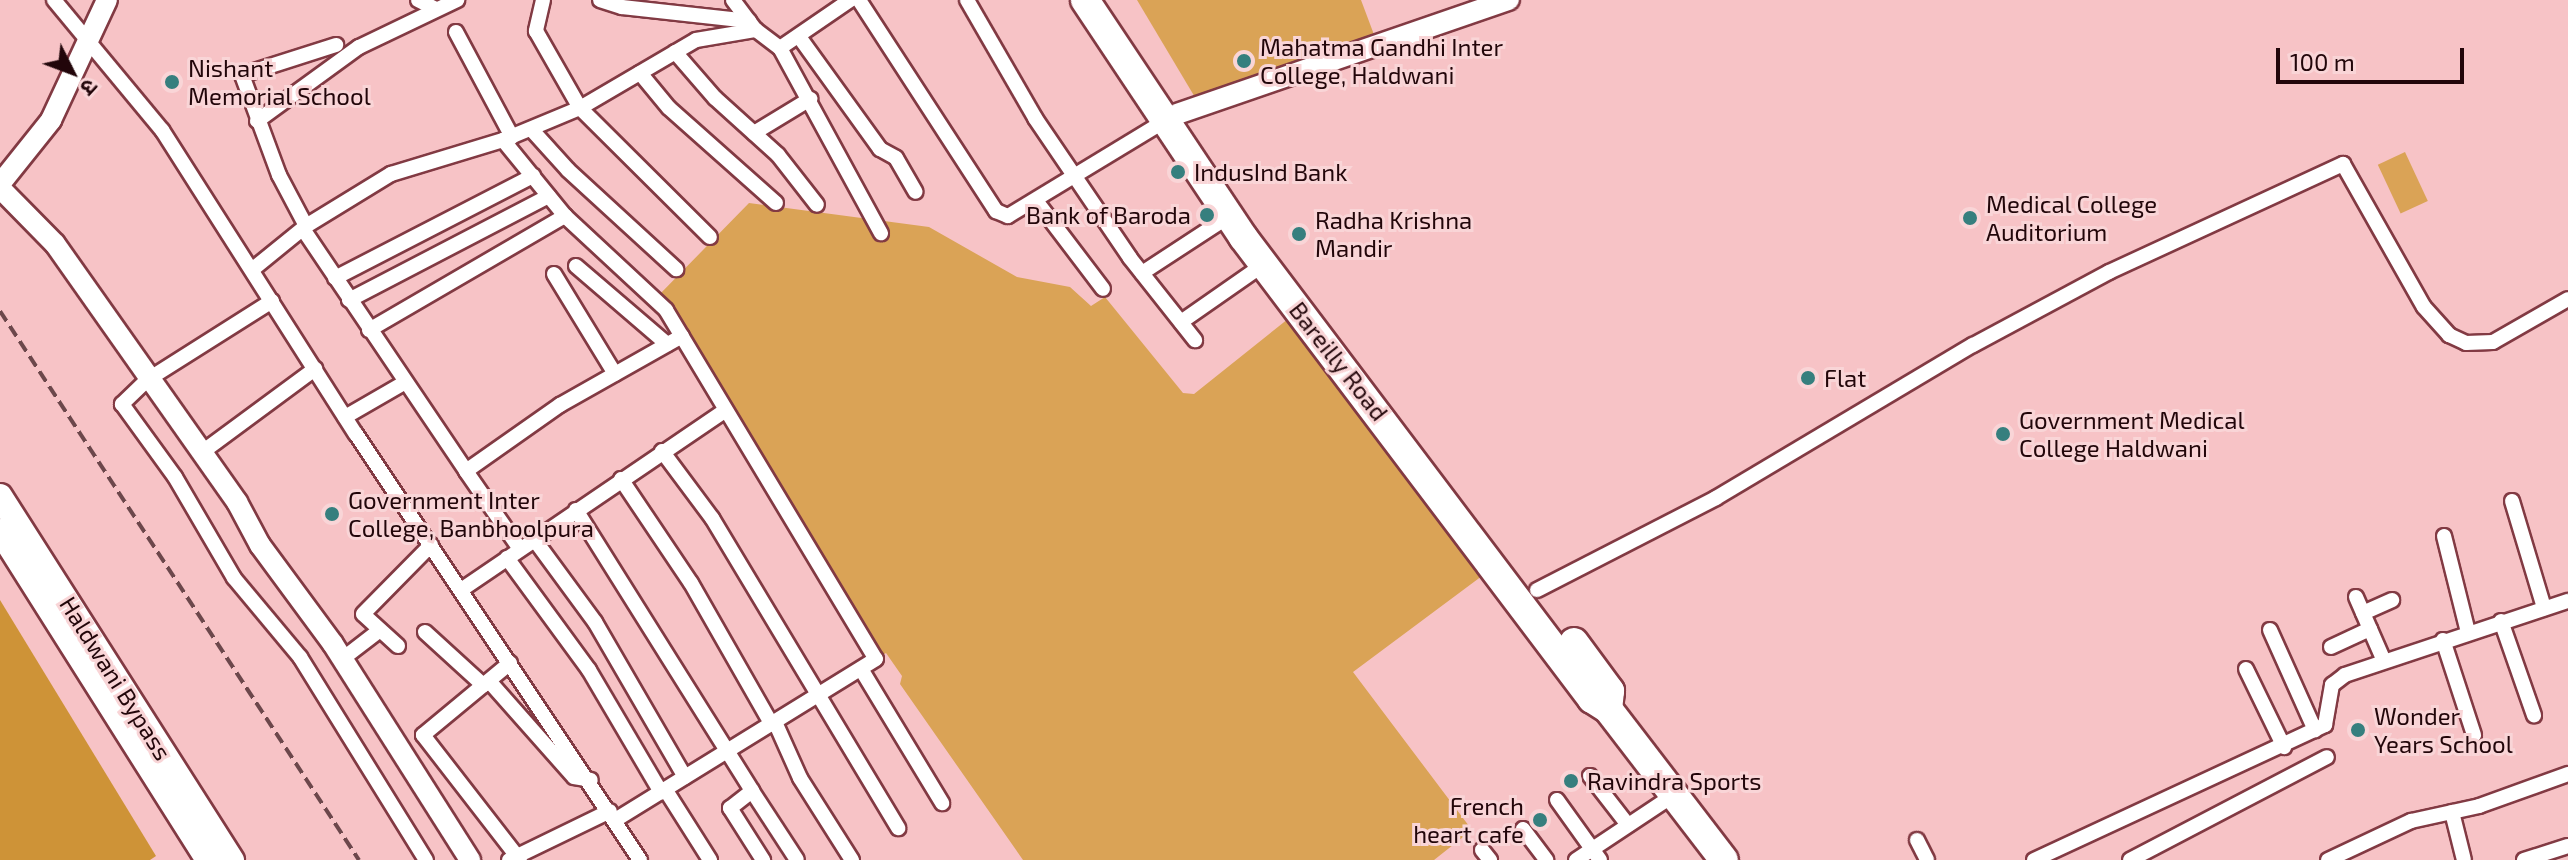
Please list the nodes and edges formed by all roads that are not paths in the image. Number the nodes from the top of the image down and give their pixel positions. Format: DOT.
graph roads {
  1 [pos="54,0"];
  2 [pos="107,0"];
  3 [pos="418,0"];
  4 [pos="457,0"];
  5 [pos="539,0"];
  6 [pos="600,0"];
  7 [pos="733,0"];
  8 [pos="967,0"];
  9 [pos="1085,0"];
  10 [pos="1105,0"];
  11 [pos="1509,0"];
  12 [pos="849,1"];
  13 [pos="436,9"];
  14 [pos="752,26"];
  15 [pos="456,32"];
  16 [pos="800,38"];
  17 [pos="91,40"];
  18 [pos="336,45"];
  19 [pos="780,48"];
  20 [pos="675,52"];
  21 [pos="640,73"];
  22 [pos="810,99"];
  23 [pos="580,108"];
  24 [pos="1170,118"];
  25 [pos="257,121"];
  26 [pos="531,129"];
  27 [pos="754,133"];
  28 [pos="507,138"];
  29 [pos="1076,174"];
  30 [pos="533,176"];
  31 [pos="0,186"];
  32 [pos="916,192"];
  33 [pos="549,196"];
  34 [pos="1037,202"];
  35 [pos="776,203"];
  36 [pos="817,205"];
  37 [pos="565,216"];
  38 [pos="1229,216"];
  39 [pos="305,227"];
  40 [pos="881,233"];
  41 [pos="710,237"];
  42 [pos="1264,264"];
  43 [pos="576,266"];
  44 [pos="253,269"];
  45 [pos="676,269"];
  46 [pos="1142,273"];
  47 [pos="554,274"];
  48 [pos="335,278"];
  49 [pos="1103,289"];
  50 [pos="2568,299"];
  51 [pos="349,300"];
  52 [pos="272,301"];
  53 [pos="1181,322"];
  54 [pos="369,330"];
  55 [pos="682,336"];
  56 [pos="1195,340"];
  57 [pos="667,344"];
  58 [pos="315,369"];
  59 [pos="615,374"];
  60 [pos="147,380"];
  61 [pos="404,383"];
  62 [pos="726,410"];
  63 [pos="345,417"];
  64 [pos="662,451"];
  65 [pos="201,453"];
  66 [pos="466,471"];
  67 [pos="621,479"];
  68 [pos="0,496"];
  69 [pos="2512,501"];
  70 [pos="576,510"];
  71 [pos="0,531"];
  72 [pos="2444,536"];
  73 [pos="534,539"];
  74 [pos="431,545"];
  75 [pos="520,549"];
  76 [pos="507,558"];
  77 [pos="461,590"];
  78 [pos="1529,596"];
  79 [pos="2356,597"];
  80 [pos="2392,600"];
  81 [pos="2567,603"];
  82 [pos="2544,608"];
  83 [pos="2363,613"];
  84 [pos="2501,621"];
  85 [pos="2370,629"];
  86 [pos="380,630"];
  87 [pos="2270,630"];
  88 [pos="425,632"];
  89 [pos="2468,632"];
  90 [pos="2443,640"];
  91 [pos="398,646"];
  92 [pos="2331,647"];
  93 [pos="341,660"];
  94 [pos="2384,661"];
  95 [pos="510,663"];
  96 [pos="861,669"];
  97 [pos="2246,669"];
  98 [pos="486,683"];
  99 [pos="815,698"];
  100 [pos="2534,715"];
  101 [pos="773,724"];
  102 [pos="2315,730"];
  103 [pos="2474,735"];
  104 [pos="2284,747"];
  105 [pos="730,750"];
  106 [pos="2327,757"];
  107 [pos="2568,774"];
  108 [pos="1590,776"];
  109 [pos="685,777"];
  110 [pos="591,780"];
  111 [pos="663,791"];
  112 [pos="752,791"];
  113 [pos="1674,795"];
  114 [pos="1557,800"];
  115 [pos="942,803"];
  116 [pos="2452,812"];
  117 [pos="612,815"];
  118 [pos="1628,825"];
  119 [pos="898,828"];
  120 [pos="1523,829"];
  121 [pos="1917,840"];
  122 [pos="2568,846"];
  123 [pos="1596,854"];
  124 [pos="516,859"];
  125 [pos="208,860"];
  126 [pos="232,860"];
  127 [pos="426,860"];
  128 [pos="470,860"];
  129 [pos="640,860"];
  130 [pos="710,860"];
  131 [pos="763,860"];
  132 [pos="797,860"];
  133 [pos="852,860"];
  134 [pos="1546,860"];
  135 [pos="1576,860"];
  136 [pos="1724,860"];
  137 [pos="1927,860"];
  138 [pos="2034,860"];
  139 [pos="2130,860"];
  140 [pos="2328,860"];
  141 [pos="2464,860"];
  142 [pos="2524,860"];
  1 -- 17 [label="street"];
  2 -- 17 [label="street"];
  3 -- 13 [label="street"];
  4 -- 13 [label="street"];
  5 -- 23 [label="street"];
  6 -- 14 [label="street"];
  7 -- 14 [label="street"];
  8 -- 29 [label="street"];
  9 -- 24 [label="highway, Bareilly Road"];
  10 -- 24 [label="highway, Bareilly Road"];
  11 -- 24 [label="street"];
  12 -- 16 [label="street"];
  12 -- 34 [label="street"];
  13 -- 25 [label="street"];
  14 -- 19 [label="street"];
  14 -- 20 [label="street"];
  15 -- 28 [label="street"];
  16 -- 19 [label="street"];
  16 -- 32 [label="street"];
  17 -- 31 [label="street"];
  17 -- 44 [label="street"];
  18 -- 25 [label="street"];
  19 -- 22 [label="street"];
  20 -- 21 [label="street"];
  20 -- 27 [label="street"];
  21 -- 23 [label="street"];
  21 -- 35 [label="street"];
  22 -- 27 [label="street"];
  22 -- 40 [label="street"];
  23 -- 26 [label="street"];
  23 -- 41 [label="street"];
  24 -- 29 [label="street"];
  24 -- 38 [label="highway, Bareilly Road"];
  24 -- 78 [label="highway, Bareilly Road"];
  25 -- 39 [label="street"];
  26 -- 28 [label="street"];
  26 -- 45 [label="street"];
  27 -- 36 [label="street"];
  28 -- 30 [label="street"];
  28 -- 39 [label="street"];
  29 -- 34 [label="street"];
  29 -- 46 [label="street"];
  30 -- 33 [label="street"];
  30 -- 48 [label="street"];
  31 -- 60 [label="street"];
  33 -- 37 [label="street"];
  33 -- 51 [label="street"];
  34 -- 49 [label="street"];
  37 -- 54 [label="street"];
  37 -- 55 [label="street"];
  38 -- 42 [label="highway, Bareilly Road"];
  38 -- 46 [label="street"];
  39 -- 44 [label="street"];
  39 -- 48 [label="street"];
  42 -- 53 [label="street"];
  42 -- 78 [label="highway, Bareilly Road"];
  43 -- 57 [label="street"];
  44 -- 52 [label="street"];
  46 -- 53 [label="street"];
  47 -- 59 [label="street"];
  48 -- 51 [label="street"];
  50 -- 78 [label="street"];
  51 -- 54 [label="street"];
  52 -- 58 [label="street"];
  52 -- 60 [label="street"];
  53 -- 56 [label="street"];
  54 -- 61 [label="street"];
  55 -- 57 [label="street"];
  55 -- 62 [label="street"];
  57 -- 59 [label="street"];
  58 -- 63 [label="street"];
  58 -- 65 [label="street"];
  59 -- 66 [label="street"];
  60 -- 65 [label="street"];
  60 -- 127 [label="street"];
  61 -- 63 [label="street"];
  61 -- 66 [label="street"];
  62 -- 64 [label="street"];
  62 -- 96 [label="street"];
  63 -- 74 [label="street"];
  64 -- 67 [label="street"];
  64 -- 99 [label="street"];
  65 -- 93 [label="street"];
  66 -- 75 [label="street"];
  67 -- 70 [label="street"];
  67 -- 101 [label="street"];
  68 -- 126 [label="main road, Haldwani Bypass"];
  69 -- 82 [label="street"];
  70 -- 73 [label="street"];
  70 -- 105 [label="street"];
  71 -- 125 [label="main road, Haldwani Bypass"];
  72 -- 89 [label="street"];
  73 -- 75 [label="street"];
  73 -- 109 [label="street"];
  74 -- 77 [label="street"];
  74 -- 86 [label="street"];
  75 -- 76 [label="street"];
  76 -- 77 [label="street"];
  76 -- 111 [label="street"];
  77 -- 95 [label="street"];
  78 -- 113 [label="highway, Bareilly Road"];
  79 -- 83 [label="street"];
  80 -- 83 [label="street"];
  81 -- 82 [label="street"];
  82 -- 84 [label="street"];
  83 -- 85 [label="street"];
  84 -- 89 [label="street"];
  84 -- 100 [label="street"];
  85 -- 92 [label="street"];
  85 -- 94 [label="street"];
  86 -- 91 [label="street"];
  86 -- 93 [label="street"];
  87 -- 102 [label="street"];
  88 -- 98 [label="street"];
  89 -- 90 [label="street"];
  90 -- 94 [label="street"];
  90 -- 103 [label="street"];
  93 -- 128 [label="street"];
  94 -- 102 [label="street"];
  95 -- 98 [label="street"];
  95 -- 110 [label="street"];
  96 -- 99 [label="street"];
  96 -- 115 [label="street"];
  97 -- 104 [label="street"];
  98 -- 110 [label="street"];
  98 -- 124 [label="street"];
  99 -- 101 [label="street"];
  99 -- 119 [label="street"];
  101 -- 105 [label="street"];
  101 -- 133 [label="street"];
  102 -- 104 [label="street"];
  104 -- 138 [label="street"];
  105 -- 109 [label="street"];
  105 -- 112 [label="street"];
  106 -- 139 [label="street"];
  107 -- 116 [label="street"];
  108 -- 118 [label="street"];
  109 -- 111 [label="street"];
  110 -- 117 [label="street"];
  111 -- 117 [label="street"];
  111 -- 130 [label="street"];
  112 -- 131 [label="street"];
  112 -- 132 [label="street"];
  113 -- 118 [label="street"];
  113 -- 136 [label="highway, Bareilly Road"];
  114 -- 123 [label="street"];
  116 -- 140 [label="street"];
  116 -- 141 [label="street"];
  117 -- 124 [label="street"];
  117 -- 129 [label="street"];
  118 -- 123 [label="street"];
  120 -- 134 [label="street"];
  121 -- 137 [label="street"];
  122 -- 142 [label="street"];
  123 -- 135 [label="street"];
}
